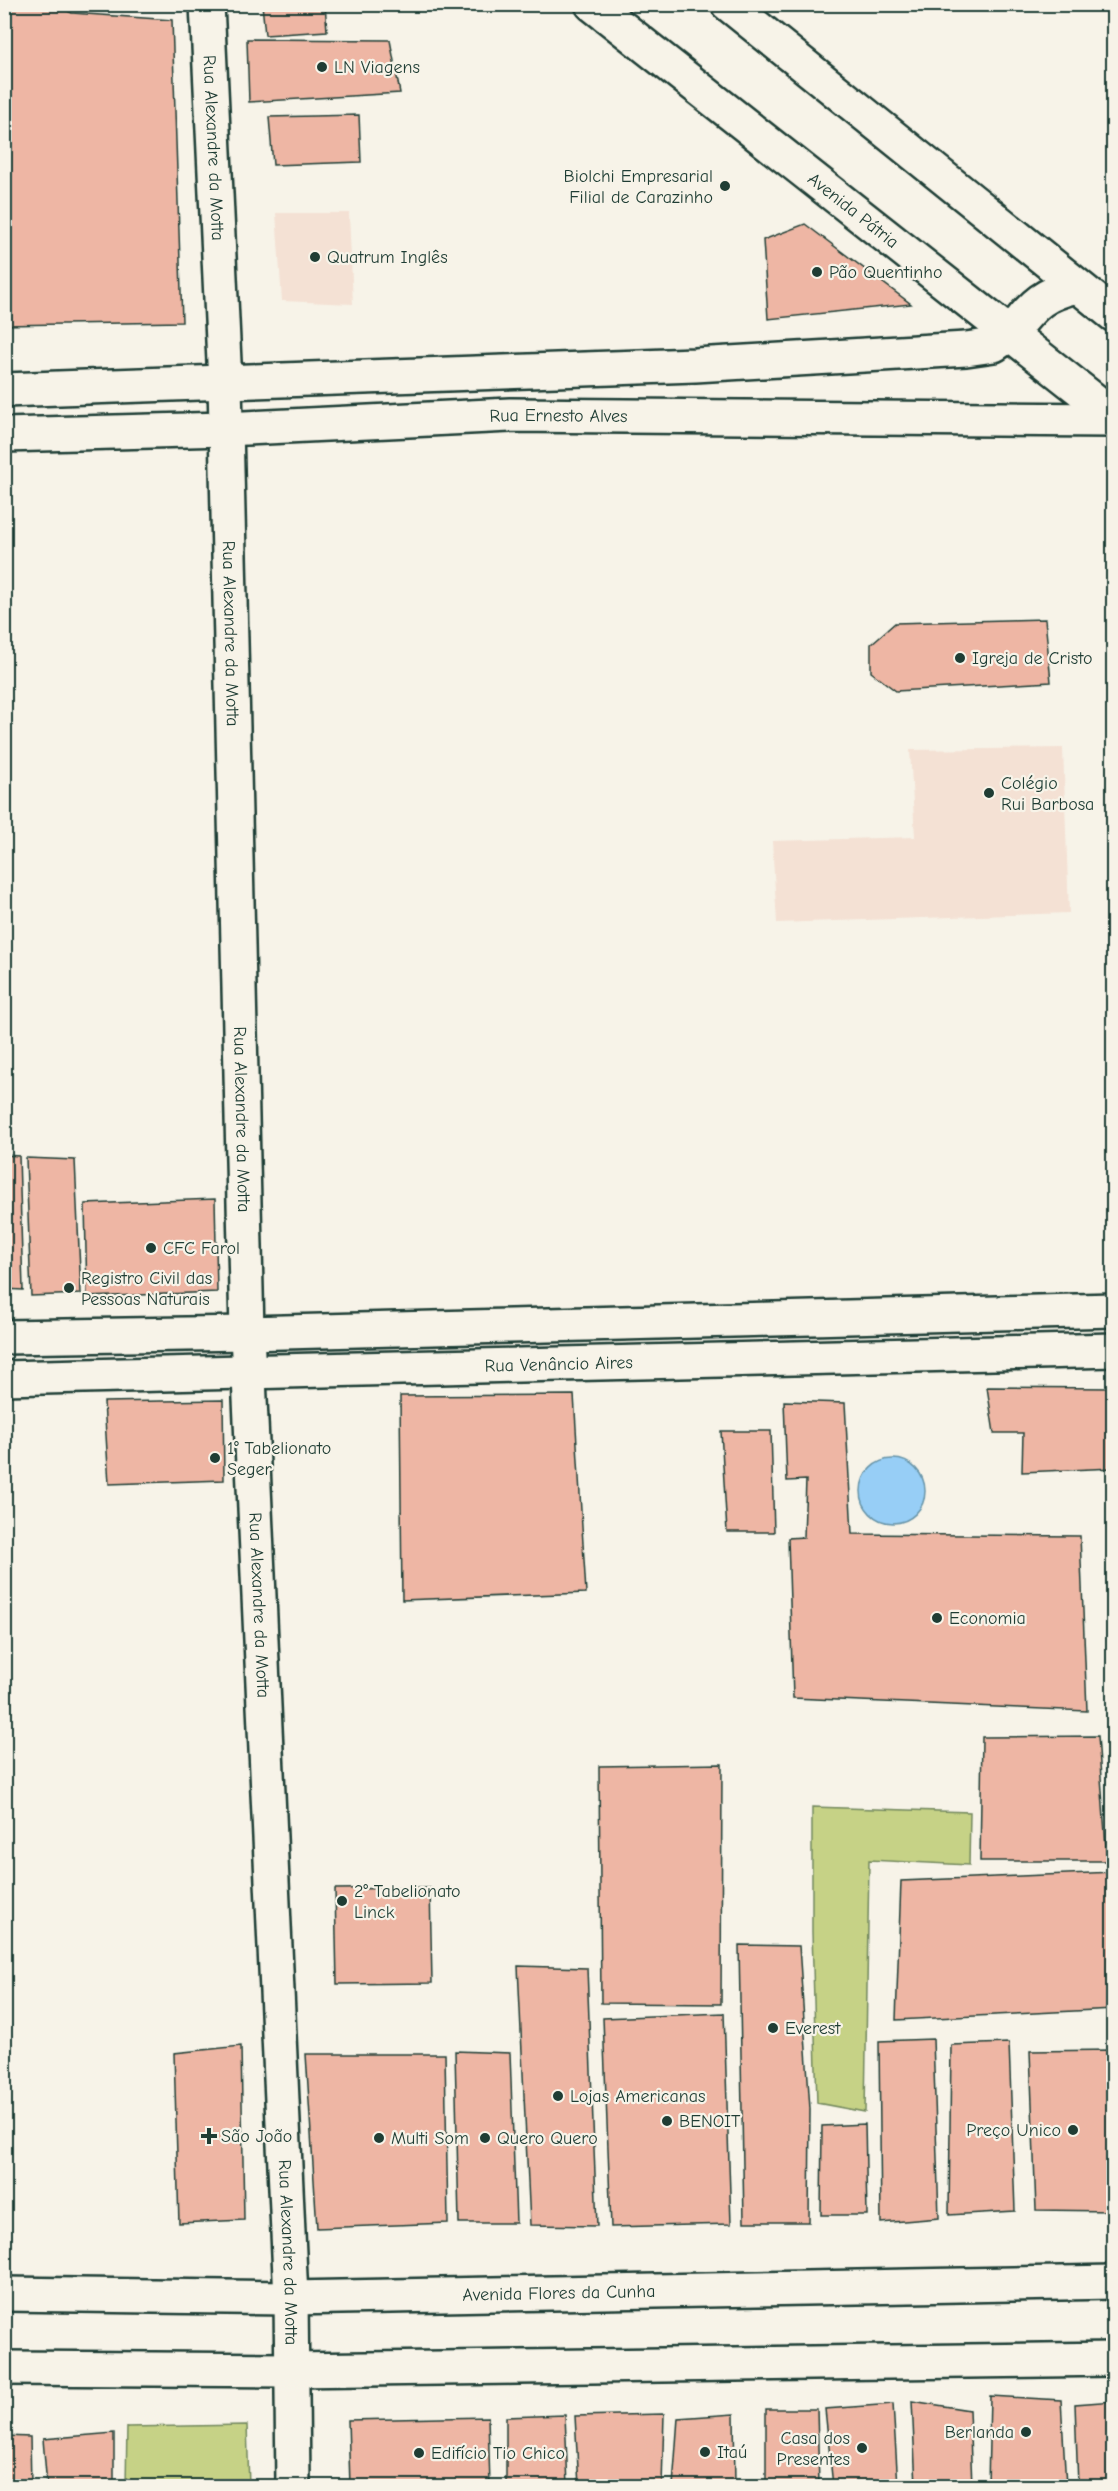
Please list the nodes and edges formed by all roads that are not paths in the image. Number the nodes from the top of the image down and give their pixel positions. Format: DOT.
graph roads {
  1 [pos="207,4"];
  2 [pos="592,4"];
  3 [pos="728,4"];
  4 [pos="1077,286"];
  5 [pos="1113,315"];
  6 [pos="1010,334"];
  7 [pos="509,372"];
  8 [pos="225,383"];
  9 [pos="4,390"];
  10 [pos="510,415"];
  11 [pos="1113,418"];
  12 [pos="225,429"];
  13 [pos="4,435"];
  14 [pos="1113,1310"];
  15 [pos="842,1317"];
  16 [pos="543,1325"];
  17 [pos="247,1334"];
  18 [pos="9,1337"];
  19 [pos="1113,1350"];
  20 [pos="845,1357"];
  21 [pos="545,1365"];
  22 [pos="250,1373"];
  23 [pos="9,1378"];
  24 [pos="1113,2282"];
  25 [pos="4,2294"];
  26 [pos="291,2298"];
  27 [pos="1113,2359"];
  28 [pos="4,2368"];
  29 [pos="291,2370"];
  30 [pos="292,2487"];
  1 -- 8 [label="main road, Rua Alexandre da Motta"];
  2 -- 6 [label="main road, Avenida Pátria"];
  3 -- 4 [label="main road"];
  4 -- 5 [label="main road"];
  4 -- 6 [label="main road"];
  6 -- 7 [label="main road"];
  6 -- 11 [label="main road, Avenida Pátria"];
  7 -- 8 [label="main road"];
  7 -- 10 [label="main road"];
  8 -- 9 [label="main road"];
  8 -- 12 [label="main road, Rua Alexandre da Motta"];
  10 -- 11 [label="main road, Rua Ernesto Alves"];
  10 -- 12 [label="main road, Rua Ernesto Alves"];
  12 -- 13 [label="main road, Rua Ernesto Alves"];
  12 -- 17 [label="main road, Rua Alexandre da Motta"];
  14 -- 15 [label="main road"];
  15 -- 16 [label="main road"];
  15 -- 20 [label="main road"];
  16 -- 17 [label="main road"];
  16 -- 21 [label="main road"];
  17 -- 18 [label="main road"];
  17 -- 22 [label="main road, Rua Alexandre da Motta"];
  18 -- 23 [label="main road"];
  19 -- 20 [label="main road, Rua Venâncio Aires"];
  20 -- 21 [label="main road, Rua Venâncio Aires"];
  21 -- 22 [label="main road, Rua Venâncio Aires"];
  22 -- 23 [label="main road, Rua Venâncio Aires"];
  22 -- 26 [label="main road, Rua Alexandre da Motta"];
  24 -- 26 [label="main road, Avenida Flores da Cunha"];
  25 -- 26 [label="main road, Avenida Flores da Cunha"];
  26 -- 29 [label="main road, Rua Alexandre da Motta"];
  27 -- 29 [label="main road"];
  28 -- 29 [label="main road"];
  29 -- 30 [label="main road, Rua Alexandre da Motta"];
}
